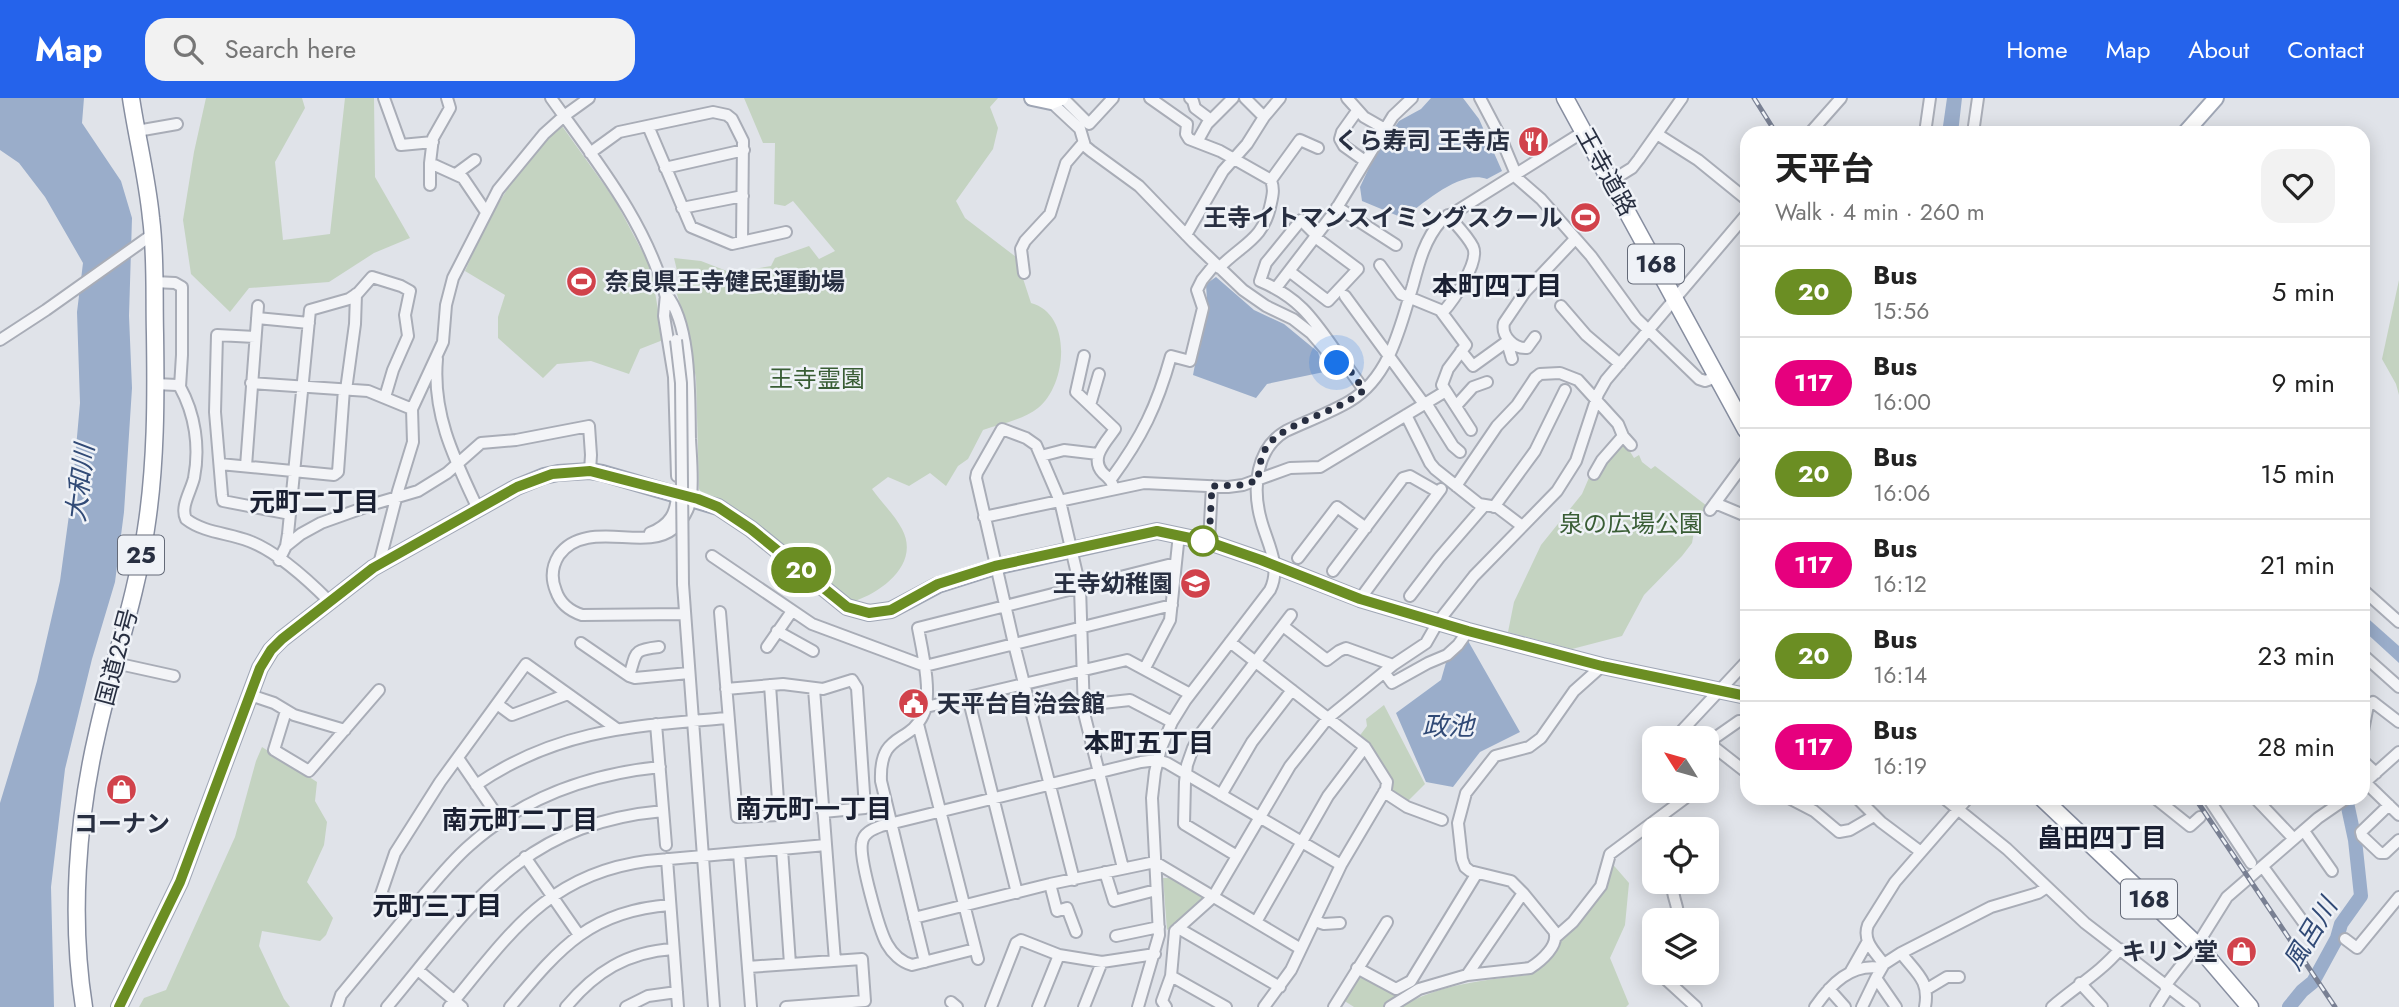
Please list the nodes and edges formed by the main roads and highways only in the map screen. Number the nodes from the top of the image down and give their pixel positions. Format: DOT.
graph roads {
  1 [pos="1032,98"];
  2 [pos="1565,98"];
  3 [pos="2216,98"];
  4 [pos="134,99"];
  5 [pos="1058,99"];
  6 [pos="2191,126"];
  7 [pos="1740,419"];
  8 [pos="1740,695"];
  9 [pos="2049,805"];
  10 [pos="84,1007"];
  11 [pos="119,1007"];
  12 [pos="2250,1007"];
  1 -- 5 [label="main road"];
  2 -- 7 [label="highway, 王寺道路 / 168"];
  3 -- 6 [label="main road"];
  4 -- 10 [label="highway, 国道25号 / 25"];
  8 -- 11 [label="main road"];
  9 -- 12 [label="highway, 168"];
}
